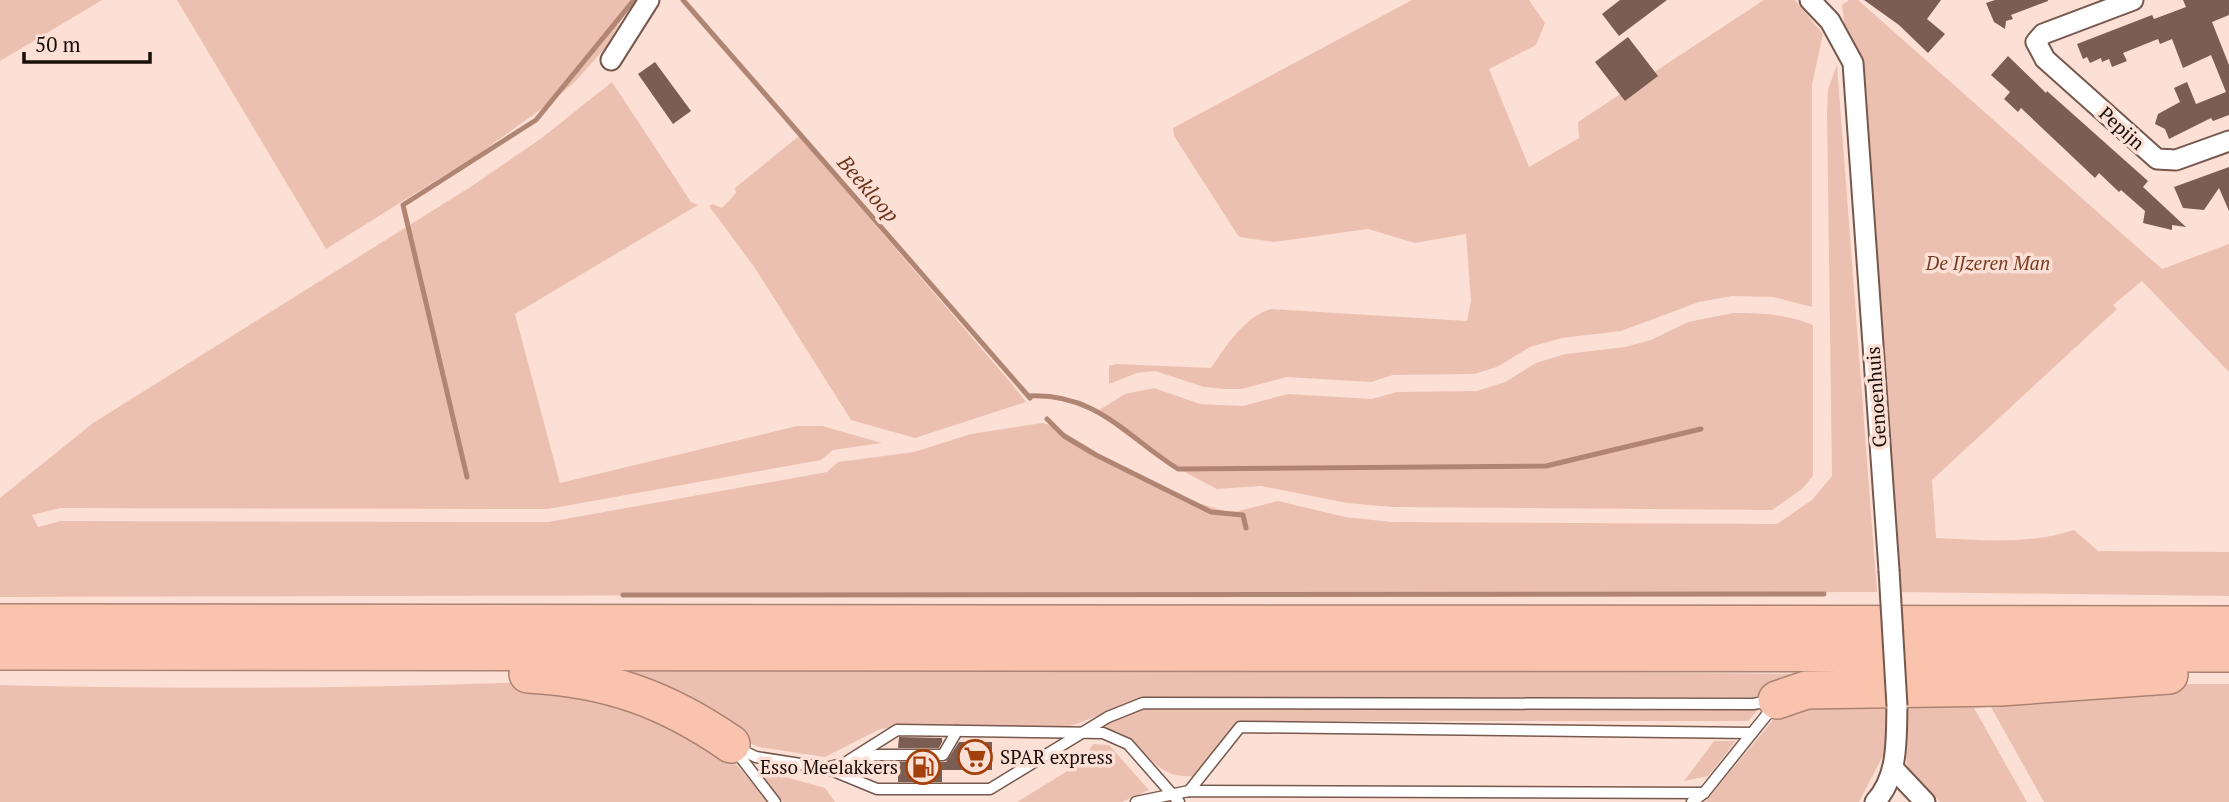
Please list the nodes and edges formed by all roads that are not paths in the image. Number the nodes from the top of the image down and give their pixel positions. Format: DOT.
graph roads {
  1 [pos="649,0"];
  2 [pos="1810,0"];
  3 [pos="2133,0"];
  4 [pos="611,60"];
  5 [pos="2229,141"];
  6 [pos="0,623"];
  7 [pos="2229,625"];
  8 [pos="0,651"];
  9 [pos="340,652"];
  10 [pos="2229,653"];
  11 [pos="2229,672"];
  12 [pos="1777,700"];
  13 [pos="957,731"];
  14 [pos="1087,733"];
  15 [pos="1752,733"];
  16 [pos="731,744"];
  17 [pos="848,761"];
  18 [pos="826,768"];
  19 [pos="1893,768"];
  20 [pos="1189,791"];
  21 [pos="1704,793"];
  22 [pos="1175,798"];
  23 [pos="775,802"];
  24 [pos="1136,802"];
  25 [pos="1692,802"];
  26 [pos="1875,802"];
  27 [pos="1925,802"];
  1 -- 4 [label="street"];
  2 -- 19 [label="street, Genoenhuis, bridge"];
  3 -- 5 [label="street, Pepijn"];
  6 -- 7 [label="highway"];
  8 -- 9 [label="highway"];
  9 -- 10 [label="highway"];
  9 -- 16 [label="highway"];
  11 -- 12 [label="highway"];
  12 -- 14 [label="lane"];
  12 -- 15 [label="lane"];
  13 -- 14 [label="lane"];
  13 -- 17 [label="lane"];
  13 -- 17 [label="lane"];
  14 -- 18 [label="lane"];
  14 -- 22 [label="lane"];
  15 -- 20 [label="lane"];
  15 -- 21 [label="lane"];
  16 -- 18 [label="lane"];
  16 -- 23 [label="lane"];
  17 -- 18 [label="lane"];
  19 -- 26 [label="street, Genoenhuis"];
  19 -- 27 [label="street"];
  20 -- 21 [label="lane"];
  20 -- 22 [label="lane"];
  21 -- 25 [label="lane"];
  22 -- 24 [label="lane"];
}
